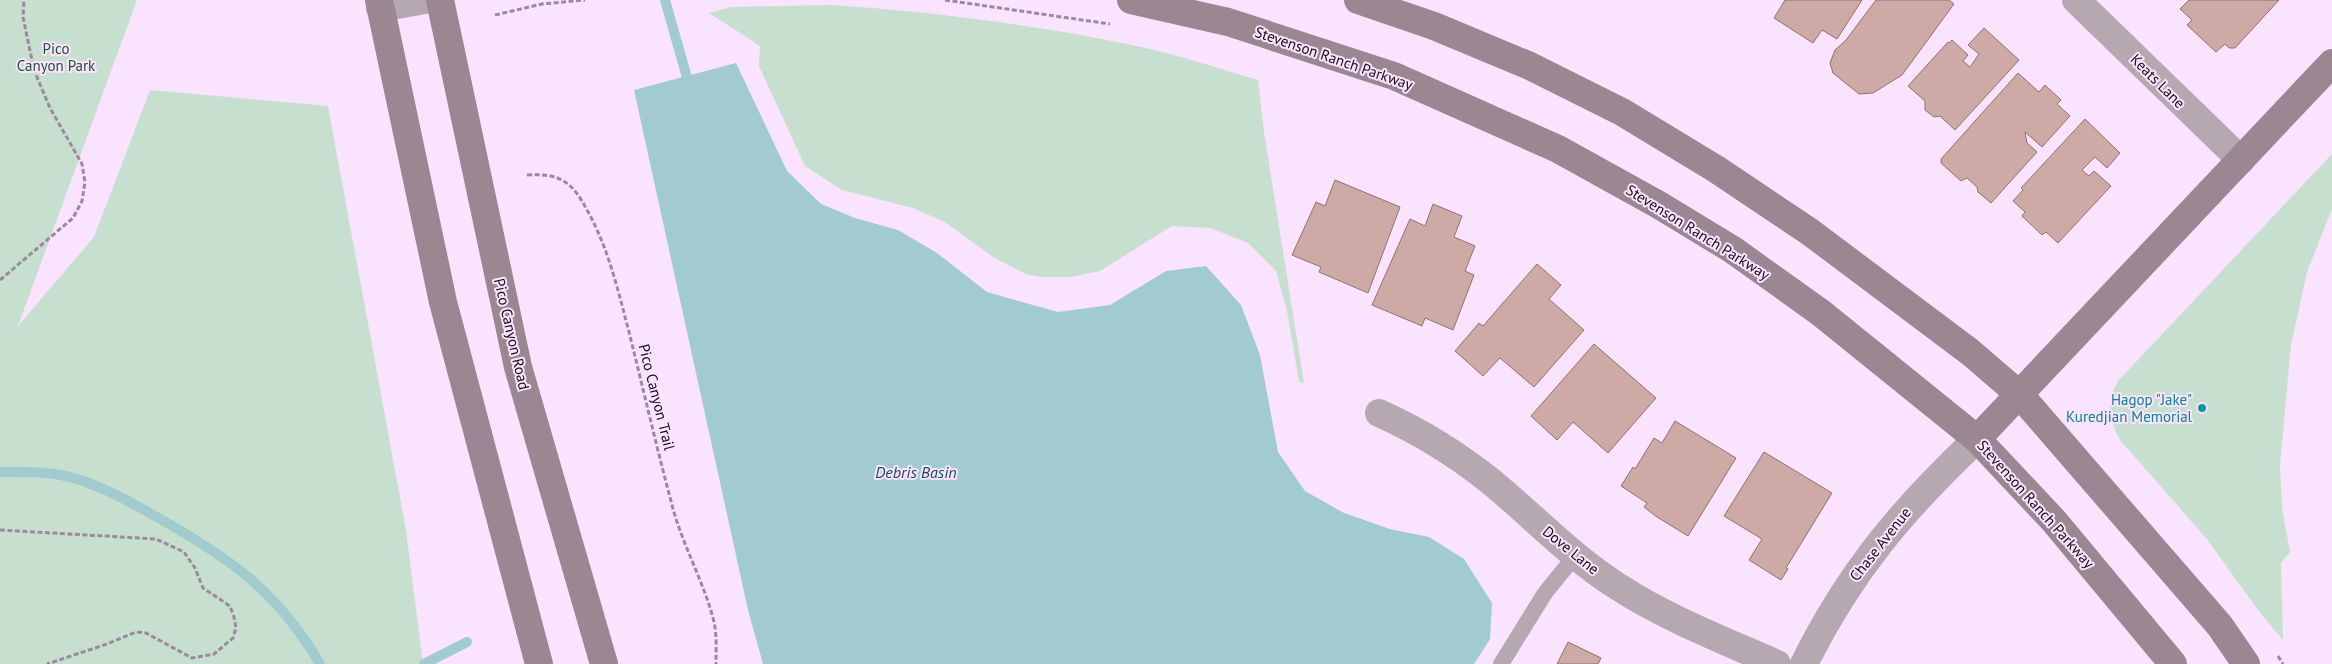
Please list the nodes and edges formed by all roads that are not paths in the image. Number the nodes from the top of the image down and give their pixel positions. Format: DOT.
graph roads {
  1 [pos="425,0"];
  2 [pos="440,0"];
  3 [pos="1131,0"];
  4 [pos="1358,0"];
  5 [pos="2076,0"];
  6 [pos="379,4"];
  7 [pos="2332,63"];
  8 [pos="2241,160"];
  9 [pos="2020,395"];
  10 [pos="1380,413"];
  11 [pos="1978,439"];
  12 [pos="1575,556"];
  13 [pos="539,664"];
  14 [pos="604,664"];
  15 [pos="1501,664"];
  16 [pos="1777,664"];
  17 [pos="1804,664"];
  18 [pos="2173,664"];
  19 [pos="2246,664"];
  1 -- 6 [label="street"];
  2 -- 14 [label="main road, Pico Canyon Road"];
  3 -- 11 [label="main road, Stevenson Ranch Parkway"];
  4 -- 9 [label="main road"];
  5 -- 8 [label="street, Keats Lane"];
  6 -- 13 [label="main road"];
  7 -- 8 [label="main road"];
  8 -- 9 [label="main road"];
  9 -- 11 [label="main road"];
  9 -- 19 [label="main road"];
  10 -- 12 [label="street, Dove Lane"];
  11 -- 17 [label="street, Chase Avenue"];
  11 -- 18 [label="main road, Stevenson Ranch Parkway"];
  12 -- 15 [label="lane"];
  12 -- 16 [label="street, Dove Lane"];
}
